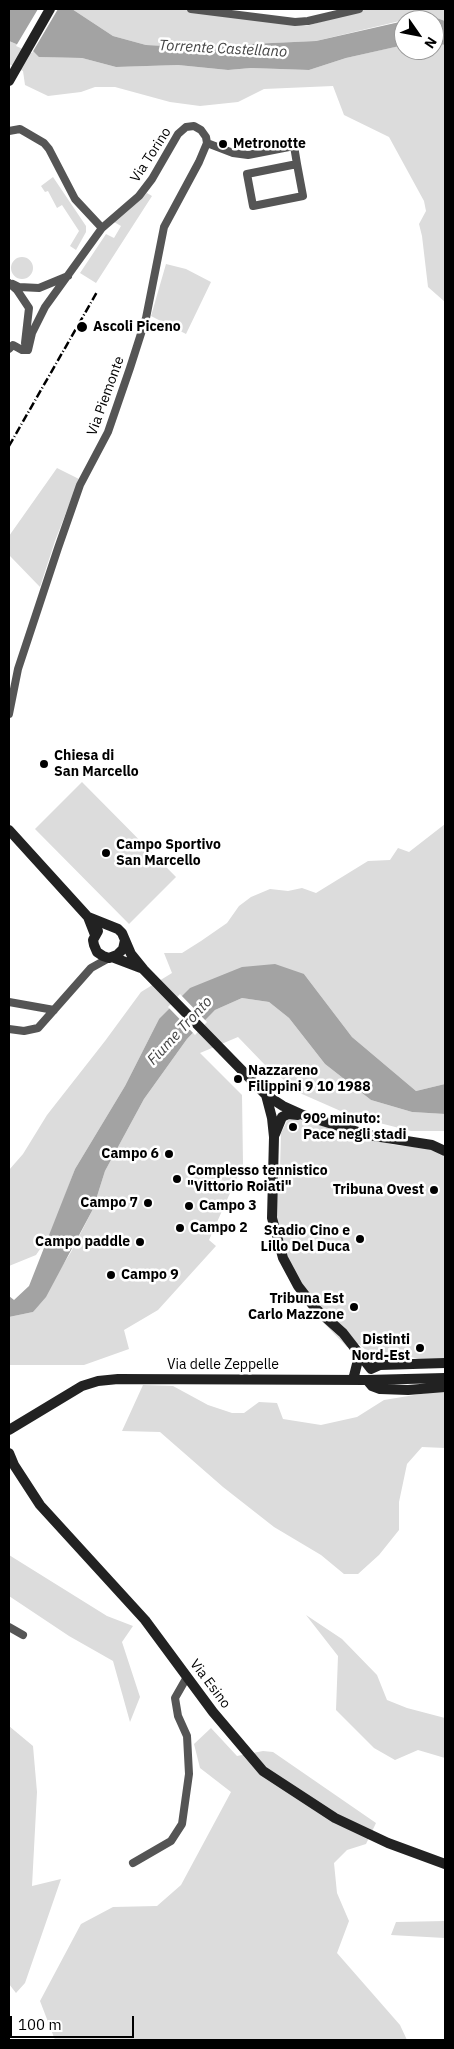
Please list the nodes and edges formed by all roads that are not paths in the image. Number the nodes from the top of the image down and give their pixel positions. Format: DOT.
graph roads {
  1 [pos="50,9"];
  2 [pos="191,9"];
  3 [pos="359,9"];
  4 [pos="10,78"];
  5 [pos="9,131"];
  6 [pos="207,144"];
  7 [pos="297,164"];
  8 [pos="102,228"];
  9 [pos="68,276"];
  10 [pos="9,282"];
  11 [pos="37,288"];
  12 [pos="27,304"];
  13 [pos="46,306"];
  14 [pos="11,347"];
  15 [pos="22,350"];
  16 [pos="9,714"];
  17 [pos="9,830"];
  18 [pos="88,917"];
  19 [pos="110,926"];
  20 [pos="95,935"];
  21 [pos="125,940"];
  22 [pos="95,949"];
  23 [pos="110,957"];
  24 [pos="90,968"];
  25 [pos="144,970"];
  26 [pos="9,1002"];
  27 [pos="54,1010"];
  28 [pos="9,1029"];
  29 [pos="264,1093"];
  30 [pos="302,1115"];
  31 [pos="274,1137"];
  32 [pos="445,1151"];
  33 [pos="359,1356"];
  34 [pos="445,1363"];
  35 [pos="371,1369"];
  36 [pos="445,1378"];
  37 [pos="353,1380"];
  38 [pos="367,1380"];
  39 [pos="445,1387"];
  40 [pos="9,1430"];
  41 [pos="9,1453"];
  42 [pos="9,1627"];
  43 [pos="23,1634"];
  44 [pos="187,1677"];
  45 [pos="133,1863"];
  46 [pos="445,1864"];
  1 -- 4 [label="street"];
  2 -- 3 [label="street"];
  5 -- 8 [label="street"];
  6 -- 7 [label="street"];
  6 -- 8 [label="street, Via Torino"];
  6 -- 16 [label="street, Via Piemonte"];
  7 -- 7 [label="street"];
  8 -- 9 [label="street"];
  9 -- 11 [label="street"];
  9 -- 13 [label="street"];
  10 -- 11 [label="street"];
  10 -- 12 [label="street"];
  11 -- 12 [label="street"];
  11 -- 13 [label="street"];
  12 -- 13 [label="street"];
  12 -- 15 [label="street"];
  13 -- 15 [label="street"];
  14 -- 15 [label="street"];
  17 -- 18 [label="street"];
  18 -- 19 [label="street"];
  18 -- 20 [label="street"];
  19 -- 20 [label="street"];
  19 -- 21 [label="street"];
  20 -- 22 [label="street"];
  21 -- 23 [label="street"];
  21 -- 25 [label="street"];
  22 -- 23 [label="street"];
  22 -- 24 [label="street"];
  23 -- 24 [label="street"];
  23 -- 25 [label="street"];
  24 -- 27 [label="street"];
  25 -- 29 [label="street"];
  26 -- 27 [label="street"];
  27 -- 28 [label="street"];
  29 -- 30 [label="street"];
  29 -- 31 [label="street"];
  30 -- 31 [label="street"];
  30 -- 32 [label="street"];
  31 -- 33 [label="street"];
  33 -- 35 [label="street"];
  33 -- 37 [label="street"];
  34 -- 35 [label="street"];
  35 -- 38 [label="street"];
  36 -- 38 [label="street"];
  37 -- 38 [label="street, Via delle Zeppelle"];
  37 -- 40 [label="street, Via delle Zeppelle"];
  38 -- 39 [label="street, Via delle Zeppelle"];
  41 -- 44 [label="street, Via Esino"];
  42 -- 43 [label="street"];
  44 -- 45 [label="street"];
  44 -- 46 [label="street, Via Esino"];
}
